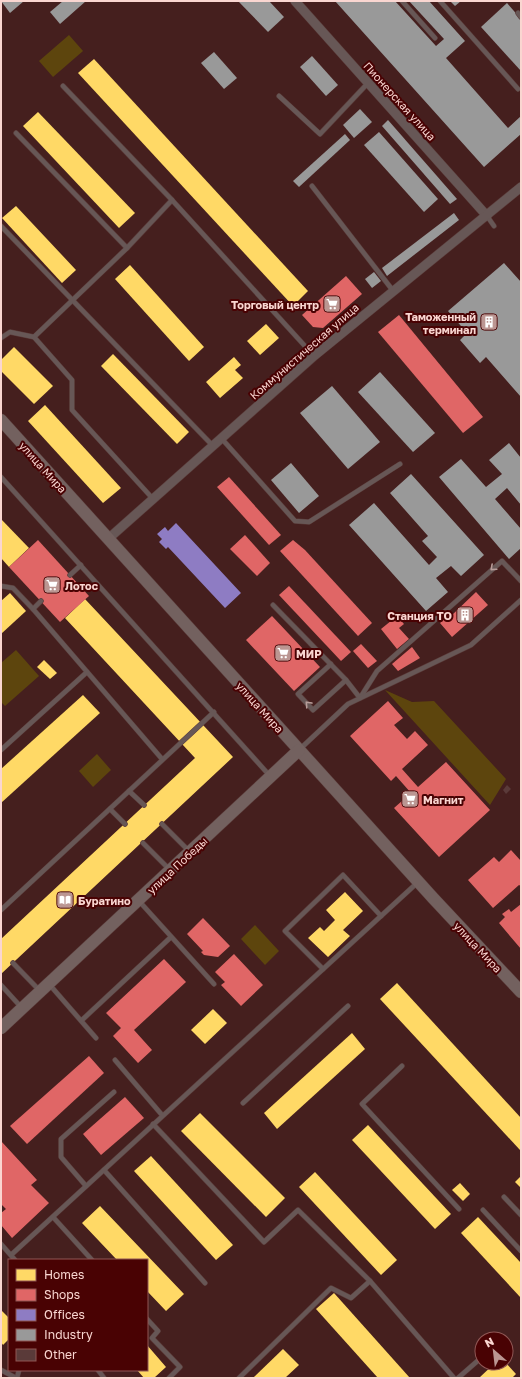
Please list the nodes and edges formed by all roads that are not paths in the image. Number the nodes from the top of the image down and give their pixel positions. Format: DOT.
graph roads {
  1 [pos="296,1"];
  2 [pos="402,1"];
  3 [pos="440,1"];
  4 [pos="436,38"];
  5 [pos="368,83"];
  6 [pos="63,86"];
  7 [pos="518,89"];
  8 [pos="279,96"];
  9 [pos="16,132"];
  10 [pos="312,186"];
  11 [pos="521,187"];
  12 [pos="172,200"];
  13 [pos="487,216"];
  14 [pos="1,226"];
  15 [pos="494,226"];
  16 [pos="127,248"];
  17 [pos="394,292"];
  18 [pos="73,300"];
  19 [pos="34,337"];
  20 [pos="1,338"];
  21 [pos="314,356"];
  22 [pos="1,420"];
  23 [pos="222,439"];
  24 [pos="214,447"];
  25 [pos="400,464"];
  26 [pos="1,477"];
  27 [pos="154,500"];
  28 [pos="108,539"];
  29 [pos="81,565"];
  30 [pos="70,575"];
  31 [pos="521,581"];
  32 [pos="1,586"];
  33 [pos="521,600"];
  34 [pos="41,601"];
  35 [pos="273,605"];
  36 [pos="33,609"];
  37 [pos="331,664"];
  38 [pos="87,672"];
  39 [pos="346,680"];
  40 [pos="360,698"];
  41 [pos="214,712"];
  42 [pos="1,750"];
  43 [pos="299,750"];
  44 [pos="162,758"];
  45 [pos="271,778"];
  46 [pos="129,791"];
  47 [pos="144,806"];
  48 [pos="110,809"];
  49 [pos="125,824"];
  50 [pos="162,824"];
  51 [pos="143,843"];
  52 [pos="190,852"];
  53 [pos="170,870"];
  54 [pos="418,882"];
  55 [pos="138,900"];
  56 [pos="1,910"];
  57 [pos="380,916"];
  58 [pos="172,937"];
  59 [pos="13,963"];
  60 [pos="323,969"];
  61 [pos="1,984"];
  62 [pos="214,984"];
  63 [pos="44,988"];
  64 [pos="521,992"];
  65 [pos="348,1006"];
  66 [pos="22,1008"];
  67 [pos="82,1020"];
  68 [pos="1,1028"];
  69 [pos="96,1038"];
  70 [pos="115,1060"];
  71 [pos="402,1066"];
  72 [pos="114,1092"];
  73 [pos="243,1103"];
  74 [pos="162,1115"];
  75 [pos="153,1124"];
  76 [pos="104,1170"];
  77 [pos="86,1186"];
  78 [pos="504,1198"];
  79 [pos="459,1209"];
  80 [pos="483,1210"];
  81 [pos="521,1215"];
  82 [pos="52,1217"];
  83 [pos="1,1244"];
  84 [pos="521,1251"];
  85 [pos="11,1255"];
  86 [pos="14,1259"];
  87 [pos="91,1259"];
  88 [pos="370,1281"];
  89 [pos="205,1284"];
  90 [pos="148,1320"];
  91 [pos="474,1364"];
  92 [pos="1,1370"];
  93 [pos="17,1378"];
  94 [pos="169,1378"];
  95 [pos="239,1378"];
  96 [pos="454,1378"];
  97 [pos="458,1378"];
  1 -- 5 [label="street, Пионерская улица"];
  2 -- 4 [label="lane"];
  3 -- 7 [label="lane"];
  5 -- 8 [label="lane"];
  5 -- 13 [label="street, Пионерская улица"];
  6 -- 12 [label="lane"];
  9 -- 16 [label="lane"];
  10 -- 17 [label="lane"];
  11 -- 13 [label="street, Коммунистическая улица"];
  12 -- 16 [label="lane"];
  12 -- 21 [label="lane"];
  13 -- 15 [label="lane"];
  13 -- 17 [label="street, Коммунистическая улица"];
  14 -- 18 [label="lane"];
  16 -- 18 [label="lane"];
  17 -- 21 [label="street, Коммунистическая улица"];
  18 -- 19 [label="lane"];
  18 -- 24 [label="lane"];
  19 -- 20 [label="lane"];
  19 -- 27 [label="lane"];
  21 -- 23 [label="street, Коммунистическая улица"];
  22 -- 28 [label="main road, улица Мира"];
  23 -- 24 [label="street, Коммунистическая улица"];
  23 -- 25 [label="lane"];
  24 -- 27 [label="street, Коммунистическая улица"];
  26 -- 29 [label="lane"];
  27 -- 28 [label="street, Коммунистическая улица"];
  28 -- 43 [label="main road, улица Мира"];
  29 -- 30 [label="lane"];
  29 -- 41 [label="lane"];
  31 -- 40 [label="lane, one-way"];
  32 -- 36 [label="lane"];
  33 -- 40 [label="lane"];
  34 -- 36 [label="lane"];
  35 -- 37 [label="lane"];
  36 -- 38 [label="lane"];
  37 -- 39 [label="lane"];
  39 -- 37 [label="lane, one-way"];
  38 -- 42 [label="lane"];
  38 -- 44 [label="lane"];
  39 -- 40 [label="lane"];
  40 -- 43 [label="lane"];
  41 -- 44 [label="lane"];
  41 -- 45 [label="lane"];
  43 -- 45 [label="main road, улица Победы"];
  43 -- 54 [label="main road, улица Мира"];
  44 -- 46 [label="lane"];
  45 -- 52 [label="main road, улица Победы"];
  46 -- 47 [label="lane"];
  46 -- 48 [label="lane"];
  48 -- 49 [label="lane"];
  48 -- 56 [label="lane"];
  50 -- 52 [label="lane"];
  51 -- 53 [label="lane"];
  52 -- 53 [label="main road, улица Победы"];
  53 -- 55 [label="main road, улица Победы"];
  54 -- 57 [label="lane"];
  54 -- 64 [label="main road, улица Мира"];
  55 -- 58 [label="lane"];
  55 -- 63 [label="main road, улица Победы"];
  57 -- 60 [label="lane"];
  57 -- 60 [label="lane"];
  58 -- 62 [label="lane"];
  58 -- 67 [label="lane"];
  59 -- 63 [label="lane"];
  60 -- 74 [label="lane"];
  61 -- 66 [label="lane"];
  63 -- 66 [label="main road, улица Победы"];
  63 -- 67 [label="lane"];
  65 -- 73 [label="lane"];
  66 -- 68 [label="main road, улица Победы"];
  67 -- 69 [label="lane"];
  70 -- 74 [label="lane"];
  71 -- 79 [label="lane"];
  72 -- 77 [label="lane"];
  74 -- 75 [label="lane"];
  75 -- 76 [label="lane"];
  75 -- 88 [label="lane"];
  76 -- 77 [label="lane"];
  76 -- 89 [label="lane"];
  77 -- 82 [label="lane"];
  78 -- 81 [label="lane"];
  80 -- 84 [label="lane"];
  82 -- 85 [label="lane"];
  82 -- 87 [label="lane"];
  83 -- 85 [label="lane"];
  85 -- 86 [label="lane"];
  88 -- 95 [label="lane"];
  88 -- 96 [label="lane"];
  90 -- 94 [label="lane"];
  91 -- 97 [label="lane"];
  92 -- 93 [label="lane"];
}
